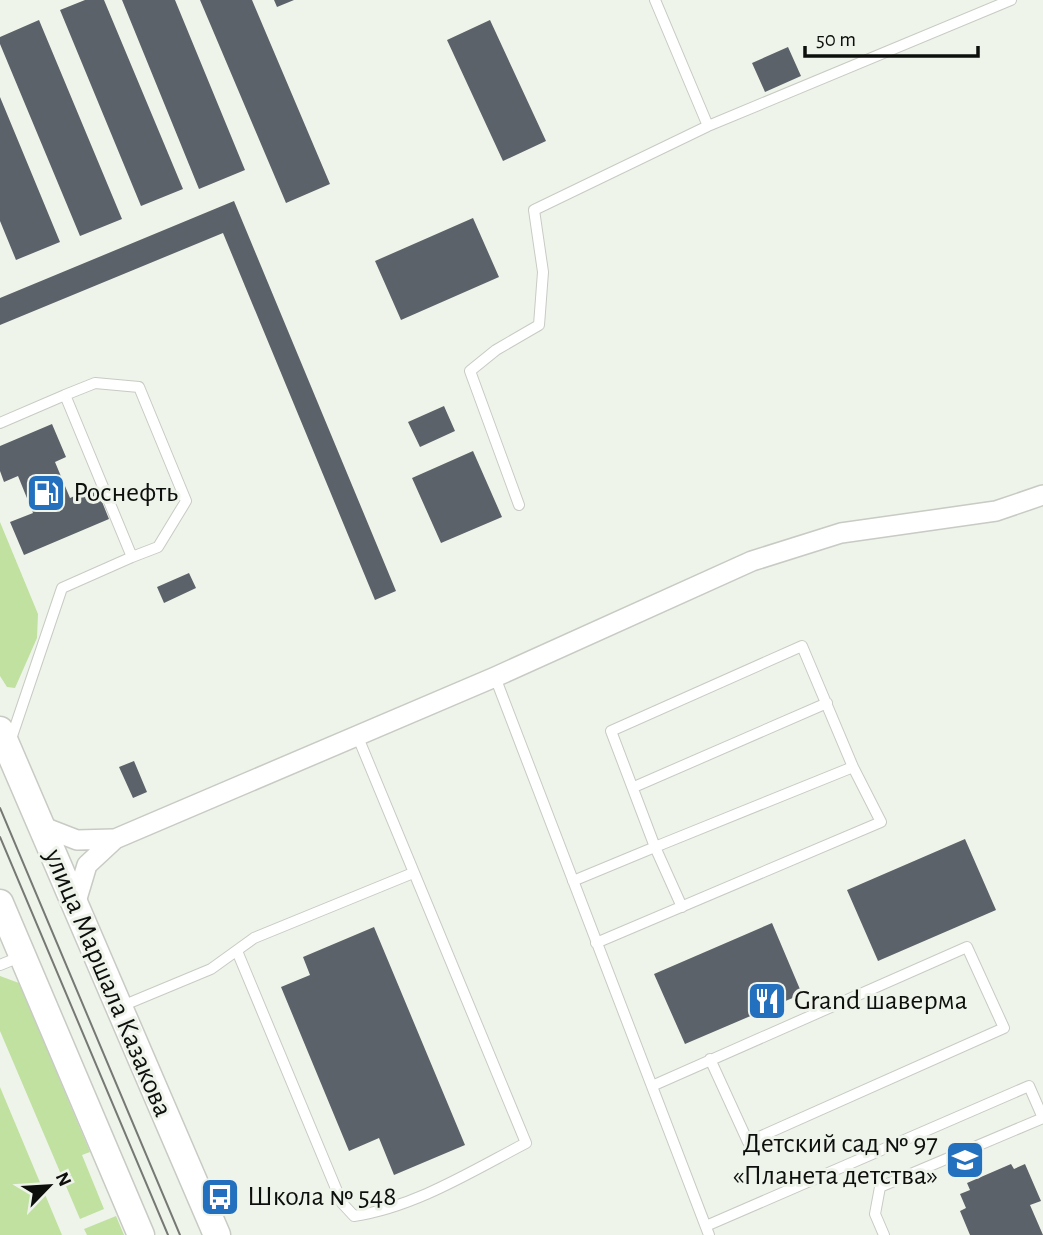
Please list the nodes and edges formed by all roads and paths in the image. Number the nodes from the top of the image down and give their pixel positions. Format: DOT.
graph roads {
  1 [pos="655,0"];
  2 [pos="1011,0"];
  3 [pos="708,126"];
  4 [pos="65,395"];
  5 [pos="0,423"];
  6 [pos="1043,495"];
  7 [pos="519,505"];
  8 [pos="132,557"];
  9 [pos="495,677"];
  10 [pos="827,703"];
  11 [pos="357,735"];
  12 [pos="4,740"];
  13 [pos="853,767"];
  14 [pos="634,787"];
  15 [pos="41,826"];
  16 [pos="114,839"];
  17 [pos="655,848"];
  18 [pos="413,873"];
  19 [pos="573,881"];
  20 [pos="0,903"];
  21 [pos="75,905"];
  22 [pos="682,907"];
  23 [pos="596,943"];
  24 [pos="237,950"];
  25 [pos="11,960"];
  26 [pos="119,1008"];
  27 [pos="710,1059"];
  28 [pos="652,1086"];
  29 [pos="708,1230"];
  30 [pos="141,1235"];
  31 [pos="217,1235"];
  32 [pos="884,1235"];
  1 -- 3 [label="lane"];
  2 -- 3 [label="lane"];
  3 -- 7 [label="lane"];
  4 -- 5 [label="lane"];
  4 -- 8 [label="lane"];
  4 -- 8 [label="lane"];
  6 -- 9 [label="street"];
  8 -- 12 [label="lane"];
  9 -- 11 [label="street"];
  9 -- 19 [label="lane"];
  10 -- 13 [label="lane"];
  10 -- 14 [label="lane"];
  10 -- 14 [label="lane"];
  11 -- 16 [label="street"];
  11 -- 18 [label="lane"];
  12 -- 15 [label="main road, улица Маршала Казакова"];
  13 -- 17 [label="lane"];
  13 -- 22 [label="lane"];
  14 -- 17 [label="lane"];
  15 -- 16 [label="street"];
  15 -- 21 [label="main road, улица Маршала Казакова"];
  16 -- 21 [label="street"];
  17 -- 19 [label="lane"];
  17 -- 22 [label="lane"];
  18 -- 24 [label="lane"];
  18 -- 24 [label="lane"];
  19 -- 23 [label="lane"];
  20 -- 25 [label="main road"];
  21 -- 26 [label="main road, улица Маршала Казакова"];
  22 -- 23 [label="lane"];
  23 -- 28 [label="lane"];
  24 -- 26 [label="lane"];
  25 -- 30 [label="main road"];
  26 -- 31 [label="main road, улица Маршала Казакова"];
  27 -- 27 [label="lane"];
  27 -- 28 [label="lane"];
  28 -- 29 [label="lane"];
  29 -- 32 [label="lane"];
}
